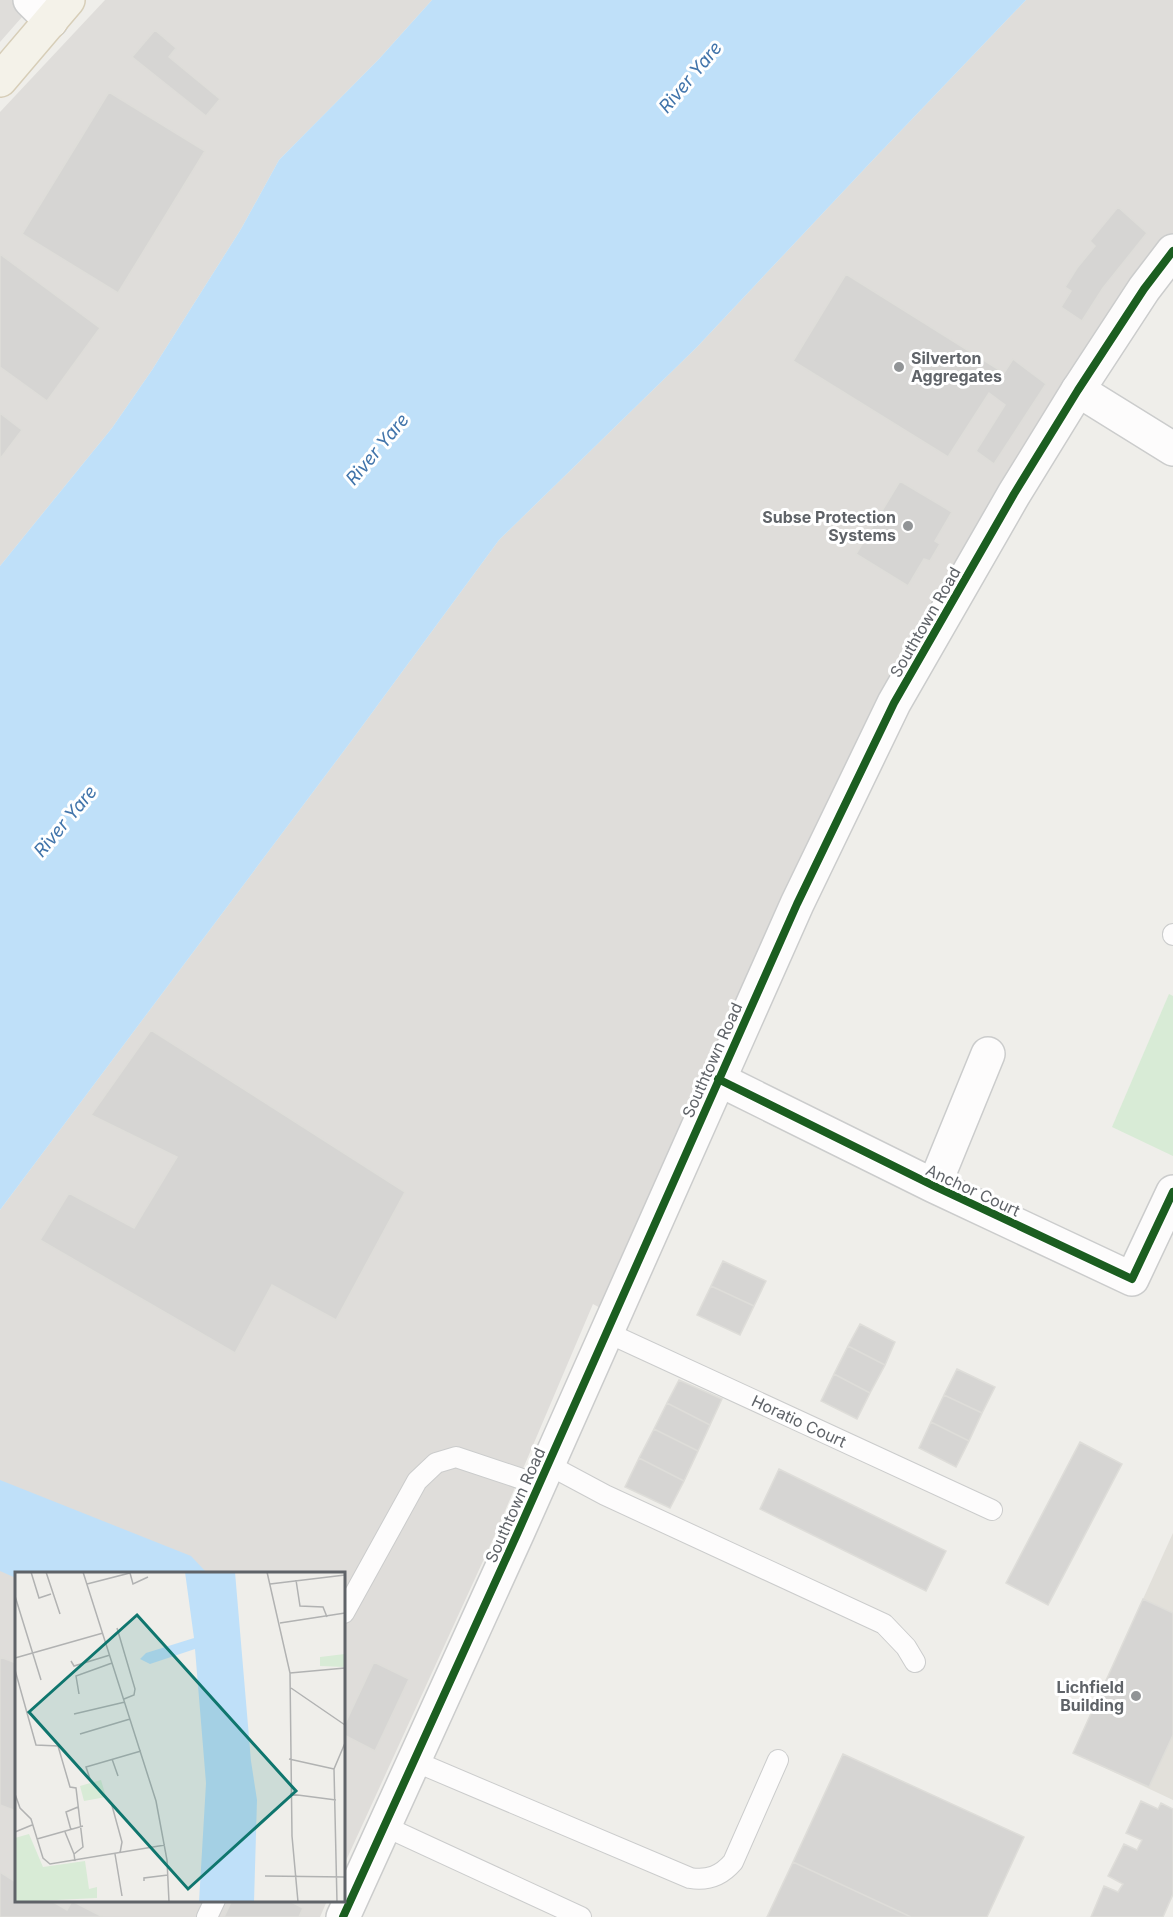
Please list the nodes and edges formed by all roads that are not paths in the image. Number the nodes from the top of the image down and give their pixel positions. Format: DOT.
graph roads {
  1 [pos="50,7"];
  2 [pos="0,80"];
  3 [pos="1173,251"];
  4 [pos="1077,390"];
  5 [pos="1173,449"];
  6 [pos="988,1054"];
  7 [pos="718,1079"];
  8 [pos="933,1186"];
  9 [pos="1173,1192"];
  10 [pos="606,1332"];
  11 [pos="543,1475"];
  12 [pos="992,1510"];
  13 [pos="345,1611"];
  14 [pos="915,1662"];
  15 [pos="778,1760"];
  16 [pos="414,1761"];
  17 [pos="384,1826"];
  18 [pos="214,1902"];
  19 [pos="207,1917"];
  20 [pos="343,1917"];
  21 [pos="581,1917"];
  1 -- 2 [label="main road"];
  3 -- 4 [label="street, Southtown Road"];
  4 -- 5 [label="street"];
  4 -- 7 [label="street, Southtown Road"];
  6 -- 8 [label="street, Anchor Court"];
  7 -- 8 [label="street, Anchor Court"];
  7 -- 10 [label="street, Southtown Road"];
  8 -- 9 [label="street, Anchor Court"];
  10 -- 11 [label="street, Southtown Road"];
  10 -- 12 [label="lane, Horatio Court"];
  11 -- 13 [label="lane"];
  11 -- 14 [label="lane"];
  11 -- 16 [label="street, Southtown Road"];
  15 -- 16 [label="lane"];
  16 -- 17 [label="street, Southtown Road"];
  17 -- 20 [label="street, Southtown Road"];
  17 -- 21 [label="lane"];
  18 -- 19 [label="lane"];
}
